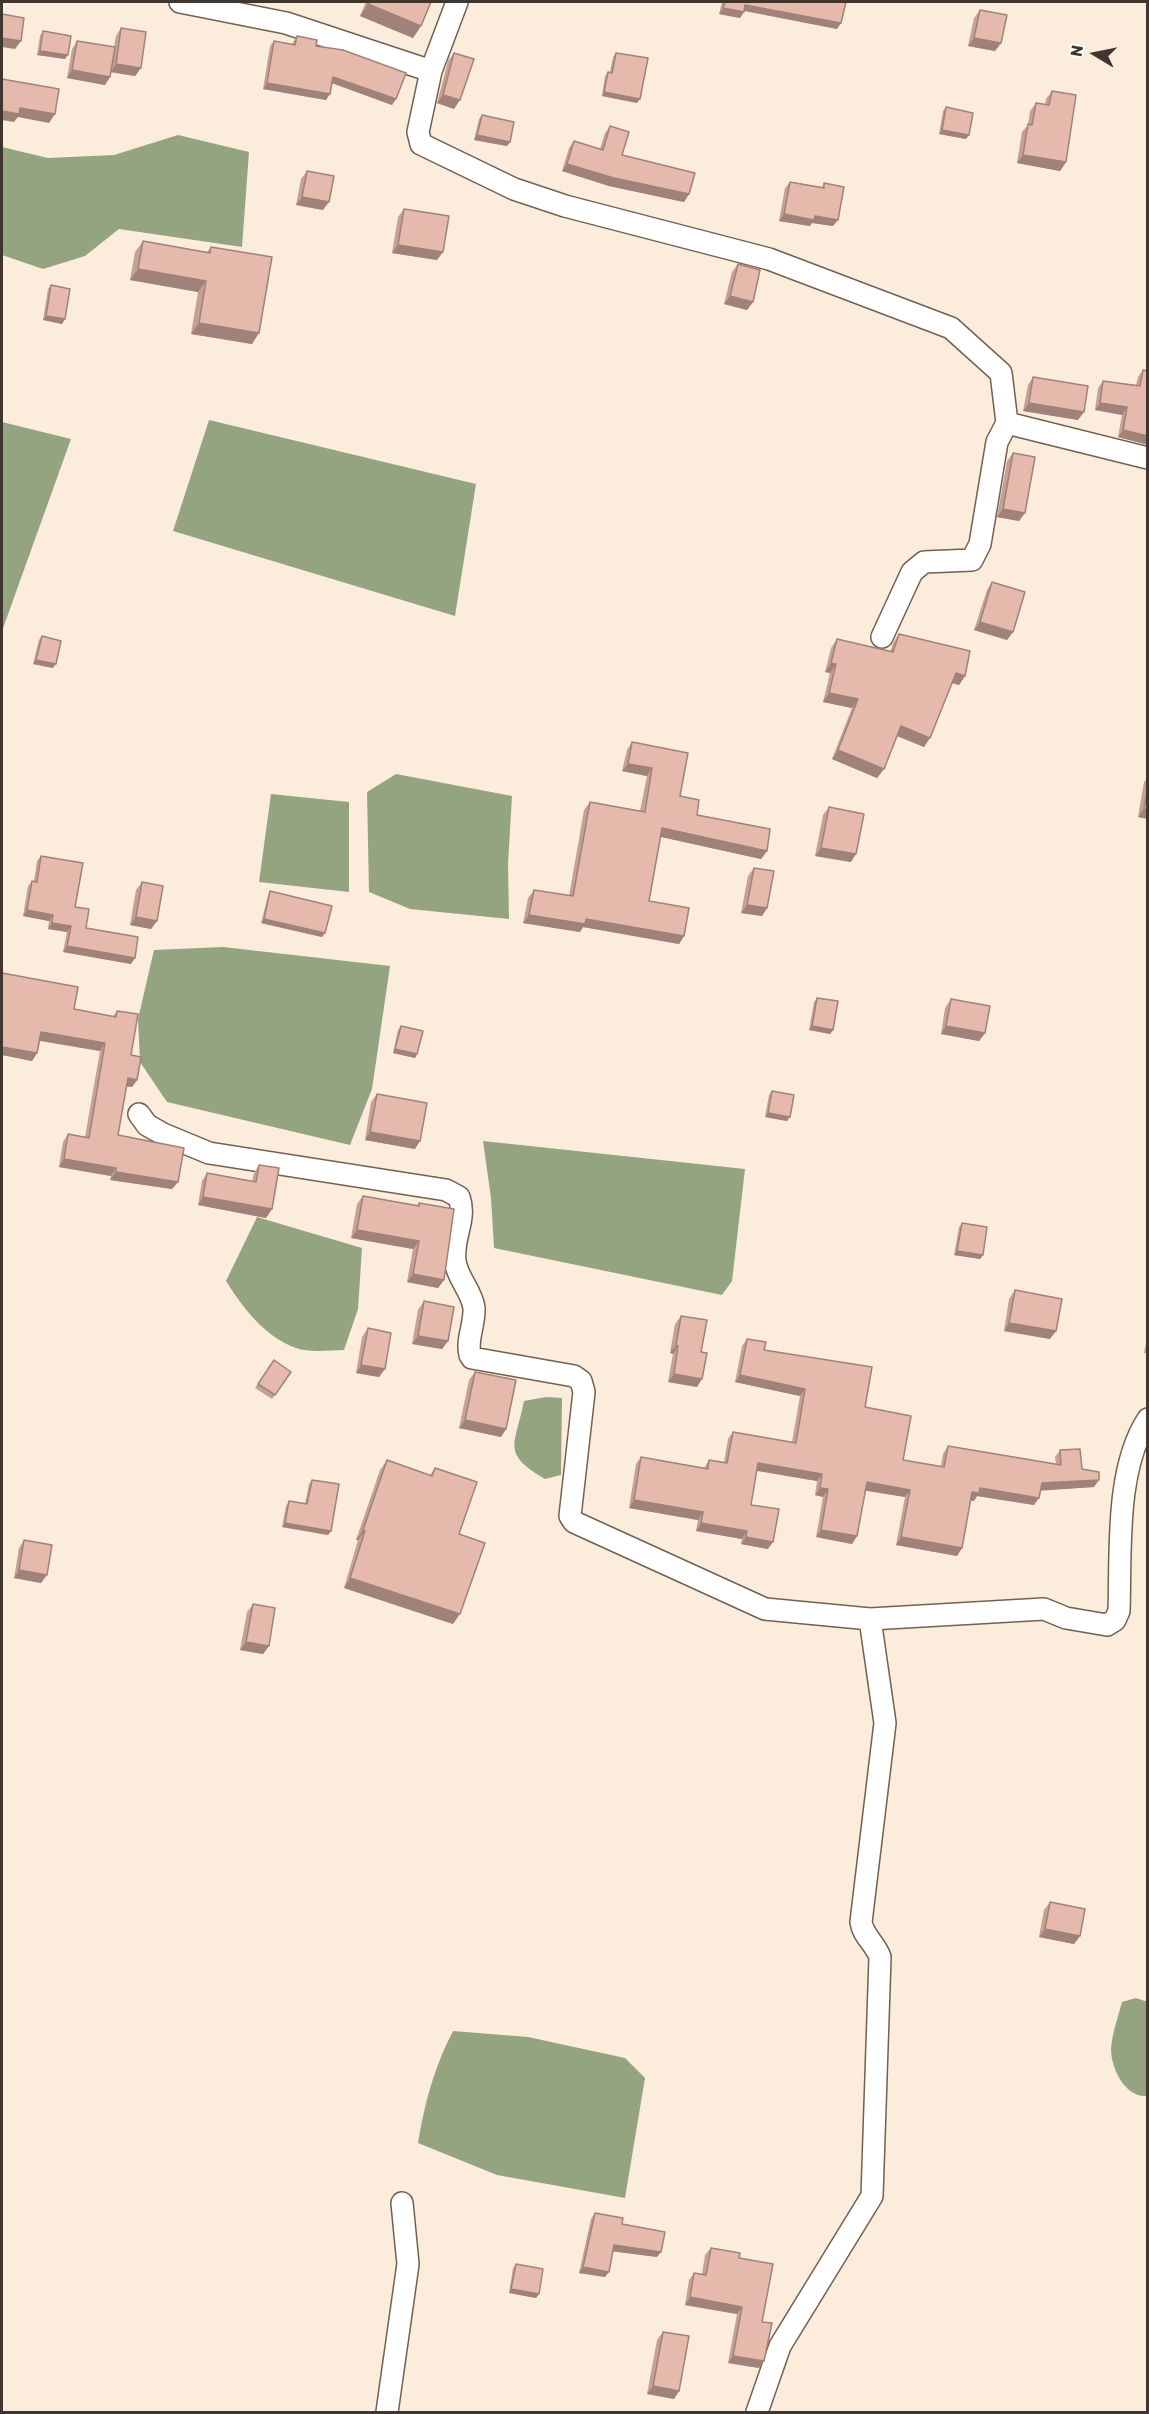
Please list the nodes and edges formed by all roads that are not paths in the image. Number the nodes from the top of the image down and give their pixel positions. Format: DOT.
graph roads {
  1 [pos="180,2"];
  2 [pos="457,2"];
  3 [pos="431,71"];
  4 [pos="1007,423"];
  5 [pos="1148,458"];
  6 [pos="882,637"];
  7 [pos="139,1114"];
  8 [pos="1148,1419"];
  9 [pos="870,1619"];
  10 [pos="402,2203"];
  11 [pos="387,2412"];
  12 [pos="757,2412"];
  1 -- 3 [label="street"];
  2 -- 3 [label="street"];
  3 -- 4 [label="street"];
  4 -- 5 [label="street"];
  4 -- 6 [label="street"];
  7 -- 9 [label="street"];
  8 -- 9 [label="street"];
  9 -- 12 [label="street"];
  10 -- 11 [label="street"];
}
